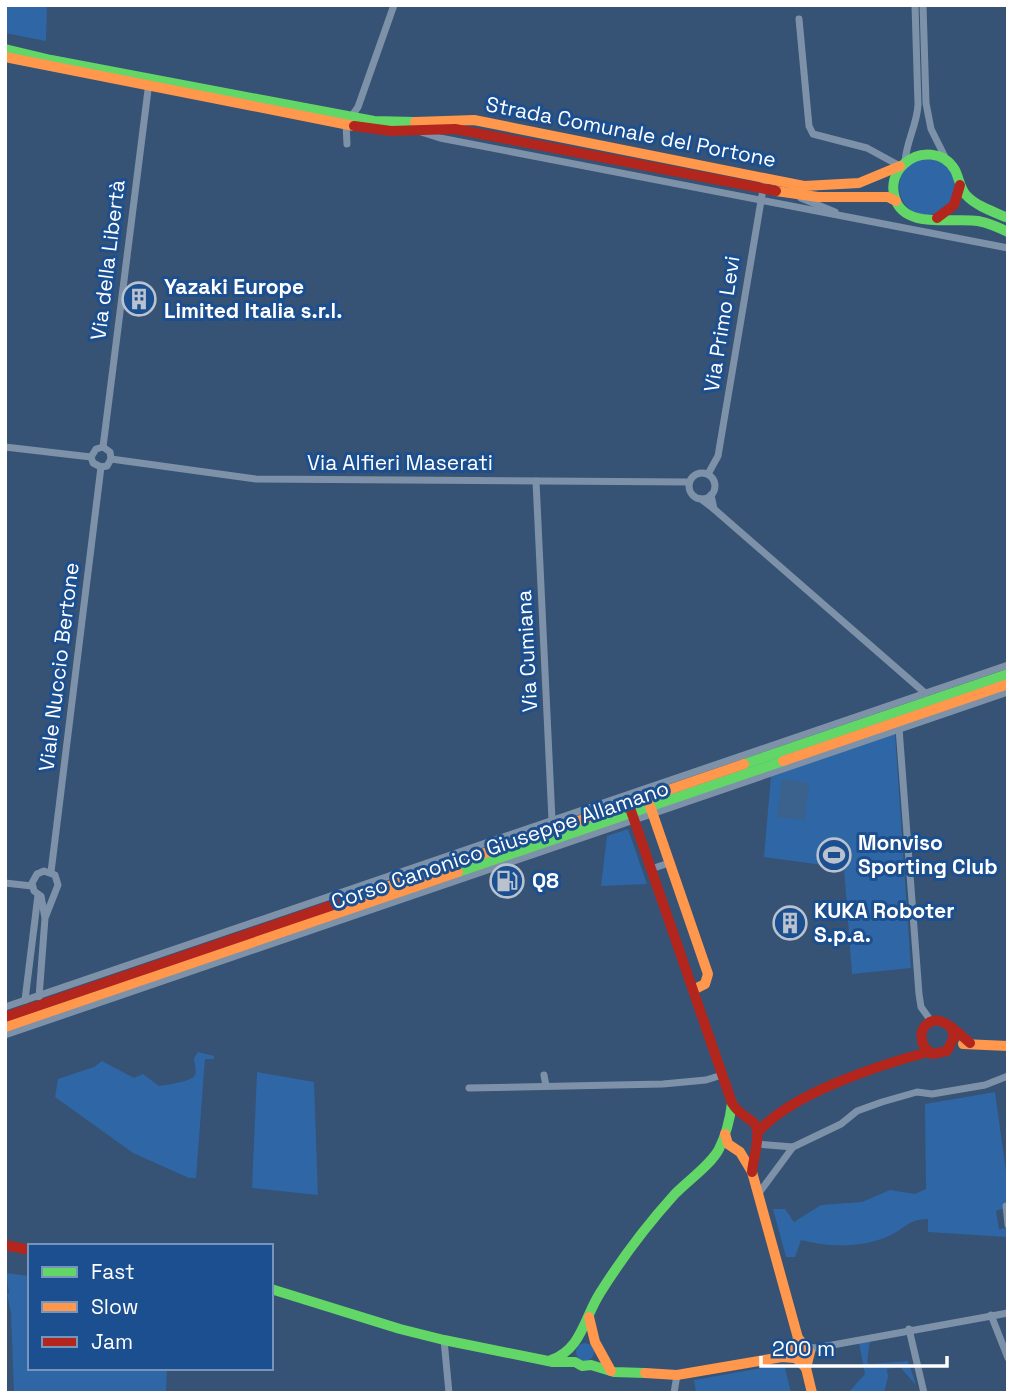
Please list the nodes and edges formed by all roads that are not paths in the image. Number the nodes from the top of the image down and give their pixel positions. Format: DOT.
graph roads {
  1 [pos="394,5"];
  2 [pos="915,5"];
  3 [pos="923,5"];
  4 [pos="799,19"];
  5 [pos="920,43"];
  6 [pos="5,49"];
  7 [pos="5,57"];
  8 [pos="149,82"];
  9 [pos="348,120"];
  10 [pos="414,130"];
  11 [pos="347,144"];
  12 [pos="946,160"];
  13 [pos="903,164"];
  14 [pos="764,184"];
  15 [pos="960,185"];
  16 [pos="787,193"];
  17 [pos="760,200"];
  18 [pos="896,201"];
  19 [pos="845,217"];
  20 [pos="1008,218"];
  21 [pos="933,220"];
  22 [pos="1008,232"];
  23 [pos="1008,248"];
  24 [pos="5,447"];
  25 [pos="103,447"];
  26 [pos="92,457"];
  27 [pos="111,459"];
  28 [pos="102,467"];
  29 [pos="709,474"];
  30 [pos="536,481"];
  31 [pos="690,482"];
  32 [pos="711,495"];
  33 [pos="701,499"];
  34 [pos="715,509"];
  35 [pos="1008,665"];
  36 [pos="1008,674"];
  37 [pos="1008,684"];
  38 [pos="1008,692"];
  39 [pos="925,693"];
  40 [pos="900,728"];
  41 [pos="630,808"];
  42 [pos="651,810"];
  43 [pos="552,820"];
  44 [pos="669,863"];
  45 [pos="651,869"];
  46 [pos="51,872"];
  47 [pos="5,883"];
  48 [pos="23,885"];
  49 [pos="32,886"];
  50 [pos="53,894"];
  51 [pos="38,898"];
  52 [pos="45,918"];
  53 [pos="30,958"];
  54 [pos="40,974"];
  55 [pos="693,990"];
  56 [pos="24,1000"];
  57 [pos="5,1007"];
  58 [pos="43,1009"];
  59 [pos="5,1017"];
  60 [pos="931,1021"];
  61 [pos="5,1027"];
  62 [pos="951,1027"];
  63 [pos="921,1032"];
  64 [pos="5,1035"];
  65 [pos="970,1043"];
  66 [pos="1008,1046"];
  67 [pos="951,1048"];
  68 [pos="928,1052"];
  69 [pos="901,1060"];
  70 [pos="544,1075"];
  71 [pos="722,1075"];
  72 [pos="1008,1076"];
  73 [pos="545,1086"];
  74 [pos="469,1088"];
  75 [pos="732,1103"];
  76 [pos="773,1116"];
  77 [pos="747,1119"];
  78 [pos="727,1127"];
  79 [pos="759,1131"];
  80 [pos="756,1145"];
  81 [pos="793,1147"];
  82 [pos="739,1151"];
  83 [pos="705,1166"];
  84 [pos="752,1172"];
  85 [pos="758,1193"];
  86 [pos="1006,1206"];
  87 [pos="1008,1225"];
  88 [pos="5,1245"];
  89 [pos="28,1250"];
  90 [pos="273,1290"];
  91 [pos="1008,1312"];
  92 [pos="589,1315"];
  93 [pos="991,1315"];
  94 [pos="909,1329"];
  95 [pos="579,1339"];
  96 [pos="444,1340"];
  97 [pos="597,1346"];
  98 [pos="571,1350"];
  99 [pos="803,1352"];
  100 [pos="1008,1358"];
  101 [pos="547,1360"];
  102 [pos="575,1362"];
  103 [pos="591,1365"];
  104 [pos="611,1371"];
  105 [pos="677,1375"];
  106 [pos="449,1393"];
  107 [pos="674,1393"];
  108 [pos="812,1393"];
  109 [pos="924,1393"];
  1 -- 9 [label="street"];
  2 -- 5 [label="street"];
  3 -- 5 [label="street"];
  4 -- 13 [label="street"];
  5 -- 12 [label="street"];
  5 -- 13 [label="street"];
  6 -- 8 [label="street, Strada Comunale del Portone"];
  7 -- 8 [label="street, Strada Comunale del Portone"];
  8 -- 9 [label="street, Strada Comunale del Portone"];
  8 -- 25 [label="street, Via della Libertà"];
  9 -- 10 [label="street, Strada Comunale del Portone"];
  9 -- 11 [label="street"];
  9 -- 14 [label="street, Strada Comunale del Portone"];
  10 -- 14 [label="street, Strada Comunale del Portone"];
  10 -- 17 [label="street, Strada Comunale del Portone"];
  12 -- 13 [label="street, Strada Comunale del Portone"];
  12 -- 15 [label="street"];
  13 -- 14 [label="street, Strada Comunale del Portone"];
  13 -- 18 [label="street"];
  14 -- 16 [label="street, Strada Comunale del Portone"];
  14 -- 17 [label="street, Via Primo Levi"];
  15 -- 20 [label="street"];
  15 -- 21 [label="street"];
  16 -- 18 [label="street, Strada Comunale del Portone"];
  16 -- 19 [label="street, Strada Comunale del Portone"];
  17 -- 19 [label="street, Strada Comunale del Portone"];
  17 -- 29 [label="street, Via Primo Levi"];
  18 -- 21 [label="street, Strada Comunale del Portone"];
  19 -- 23 [label="street, Strada Comunale del Portone"];
  21 -- 22 [label="street, Strada Comunale del Portone"];
  24 -- 26 [label="street"];
  25 -- 26 [label="street"];
  25 -- 27 [label="street"];
  26 -- 28 [label="street"];
  27 -- 28 [label="street"];
  27 -- 30 [label="street, Via Alfieri Maserati"];
  28 -- 46 [label="street, Viale Nuccio Bertone"];
  29 -- 31 [label="street"];
  29 -- 32 [label="street"];
  30 -- 31 [label="street, Via Alfieri Maserati"];
  30 -- 43 [label="street, Via Cumiana"];
  31 -- 33 [label="street"];
  32 -- 33 [label="street"];
  32 -- 34 [label="street"];
  33 -- 34 [label="street"];
  34 -- 39 [label="street"];
  35 -- 39 [label="street, Corso Canonico Giuseppe Allamano"];
  36 -- 41 [label="street, Corso Canonico Giuseppe Allamano"];
  37 -- 42 [label="street, Corso Canonico Giuseppe Allamano"];
  38 -- 40 [label="street, Corso Canonico Giuseppe Allamano"];
  39 -- 41 [label="street, Corso Canonico Giuseppe Allamano"];
  40 -- 42 [label="street, Corso Canonico Giuseppe Allamano"];
  40 -- 60 [label="street"];
  41 -- 42 [label="street, Corso Canonico Giuseppe Allamano"];
  41 -- 43 [label="street, Corso Canonico Giuseppe Allamano"];
  41 -- 45 [label="street"];
  41 -- 58 [label="street, Corso Canonico Giuseppe Allamano"];
  42 -- 44 [label="street"];
  43 -- 58 [label="street, Corso Canonico Giuseppe Allamano"];
  44 -- 45 [label="street"];
  44 -- 55 [label="street"];
  45 -- 55 [label="street"];
  46 -- 49 [label="street"];
  46 -- 50 [label="street, Viale Nuccio Bertone"];
  47 -- 48 [label="street"];
  48 -- 49 [label="street"];
  48 -- 51 [label="street"];
  49 -- 51 [label="street, Viale Nuccio Bertone"];
  50 -- 51 [label="street"];
  50 -- 52 [label="street, Viale Nuccio Bertone"];
  51 -- 52 [label="street, Viale Nuccio Bertone"];
  51 -- 53 [label="street"];
  52 -- 54 [label="street, Viale Nuccio Bertone"];
  53 -- 54 [label="street"];
  53 -- 56 [label="street"];
  54 -- 58 [label="street, Viale Nuccio Bertone"];
  55 -- 71 [label="street"];
  56 -- 57 [label="street, Corso Canonico Giuseppe Allamano"];
  56 -- 58 [label="street, Corso Canonico Giuseppe Allamano"];
  58 -- 59 [label="street, Corso Canonico Giuseppe Allamano"];
  58 -- 61 [label="street, Corso Canonico Giuseppe Allamano"];
  58 -- 64 [label="street, Corso Canonico Giuseppe Allamano"];
  60 -- 62 [label="street"];
  60 -- 63 [label="street"];
  62 -- 65 [label="street"];
  62 -- 67 [label="street"];
  63 -- 68 [label="street"];
  63 -- 69 [label="street"];
  65 -- 66 [label="street"];
  65 -- 67 [label="street"];
  67 -- 68 [label="street"];
  68 -- 69 [label="street"];
  69 -- 76 [label="street"];
  70 -- 73 [label="street"];
  71 -- 73 [label="street"];
  71 -- 75 [label="street"];
  72 -- 81 [label="street"];
  73 -- 74 [label="street"];
  75 -- 77 [label="street"];
  75 -- 78 [label="street"];
  76 -- 77 [label="street"];
  76 -- 79 [label="street"];
  77 -- 78 [label="street"];
  77 -- 79 [label="street"];
  78 -- 82 [label="street"];
  78 -- 83 [label="street"];
  79 -- 80 [label="street"];
  80 -- 81 [label="street"];
  80 -- 82 [label="street"];
  80 -- 84 [label="street"];
  81 -- 85 [label="street"];
  82 -- 83 [label="street"];
  82 -- 84 [label="street"];
  83 -- 92 [label="street"];
  84 -- 85 [label="street"];
  85 -- 99 [label="street"];
  86 -- 87 [label="street"];
  88 -- 89 [label="street"];
  90 -- 96 [label="street"];
  91 -- 93 [label="street"];
  92 -- 95 [label="street"];
  92 -- 97 [label="street"];
  93 -- 94 [label="street"];
  93 -- 100 [label="street"];
  94 -- 99 [label="street"];
  94 -- 109 [label="street"];
  95 -- 97 [label="street"];
  95 -- 98 [label="street"];
  96 -- 101 [label="street"];
  96 -- 106 [label="street"];
  97 -- 103 [label="street"];
  97 -- 104 [label="street"];
  98 -- 101 [label="street"];
  98 -- 102 [label="street"];
  99 -- 105 [label="street"];
  99 -- 108 [label="street"];
  101 -- 102 [label="street"];
  102 -- 103 [label="street"];
  103 -- 104 [label="street"];
  104 -- 105 [label="street"];
  105 -- 107 [label="street"];
}
